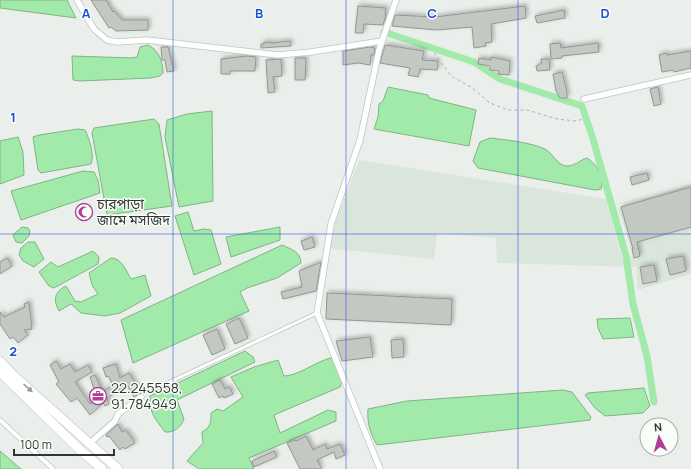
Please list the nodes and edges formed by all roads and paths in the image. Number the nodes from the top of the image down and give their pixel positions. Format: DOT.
graph roads {
  1 [pos="77,0"];
  2 [pos="396,0"];
  3 [pos="382,41"];
  4 [pos="434,53"];
  5 [pos="691,76"];
  6 [pos="584,98"];
  7 [pos="584,119"];
  8 [pos="317,312"];
  9 [pos="0,361"];
  10 [pos="0,372"];
  11 [pos="157,388"];
  12 [pos="141,397"];
  13 [pos="0,420"];
  14 [pos="90,443"];
  15 [pos="53,469"];
  16 [pos="102,469"];
  17 [pos="118,469"];
  18 [pos="380,469"];
  1 -- 3 [label="street"];
  2 -- 3 [label="street"];
  3 -- 8 [label="street"];
  4 -- 7 [label="path"];
  5 -- 6 [label="street"];
  8 -- 11 [label="lane"];
  8 -- 18 [label="street"];
  9 -- 14 [label="main road, one-way"];
  10 -- 16 [label="main road"];
  12 -- 14 [label="street"];
  13 -- 15 [label="street"];
  14 -- 17 [label="main road"];
}
